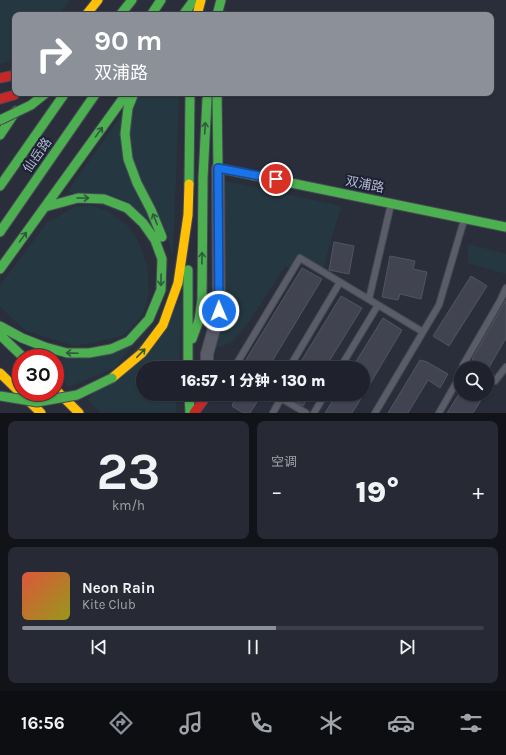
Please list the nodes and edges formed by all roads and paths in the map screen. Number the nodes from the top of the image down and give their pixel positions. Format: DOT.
graph roads {
  1 [pos="98,0"];
  2 [pos="132,0"];
  3 [pos="161,0"];
  4 [pos="194,0"];
  5 [pos="201,0"];
  6 [pos="221,0"];
  7 [pos="88,12"];
  8 [pos="122,12"];
  9 [pos="152,12"];
  10 [pos="185,12"];
  11 [pos="198,12"];
  12 [pos="218,12"];
  13 [pos="12,76"];
  14 [pos="0,78"];
  15 [pos="12,95"];
  16 [pos="42,96"];
  17 [pos="63,96"];
  18 [pos="94,96"];
  19 [pos="125,96"];
  20 [pos="133,96"];
  21 [pos="190,96"];
  22 [pos="207,96"];
  23 [pos="217,96"];
  24 [pos="0,99"];
  25 [pos="25,99"];
  26 [pos="0,120"];
  27 [pos="0,135"];
  28 [pos="218,168"];
  29 [pos="0,186"];
  30 [pos="392,202"];
  31 [pos="45,206"];
  32 [pos="188,215"];
  33 [pos="464,217"];
  34 [pos="506,227"];
  35 [pos="0,232"];
  36 [pos="0,269"];
  37 [pos="340,282"];
  38 [pos="506,288"];
  39 [pos="369,299"];
  40 [pos="378,304"];
  41 [pos="163,325"];
  42 [pos="0,326"];
  43 [pos="423,332"];
  44 [pos="0,335"];
  45 [pos="15,349"];
  46 [pos="188,351"];
  47 [pos="188,361"];
  48 [pos="207,361"];
  49 [pos="238,361"];
  50 [pos="293,361"];
  51 [pos="344,361"];
  52 [pos="466,361"];
  53 [pos="506,367"];
  54 [pos="0,373"];
  55 [pos="494,380"];
  56 [pos="454,388"];
  57 [pos="0,396"];
  58 [pos="64,398"];
  59 [pos="189,401"];
  60 [pos="202,401"];
  61 [pos="205,401"];
  62 [pos="279,401"];
  63 [pos="286,401"];
  64 [pos="321,401"];
  65 [pos="40,413"];
  66 [pos="79,413"];
  67 [pos="190,413"];
  68 [pos="194,413"];
  69 [pos="206,413"];
  70 [pos="273,413"];
  71 [pos="306,413"];
  72 [pos="314,413"];
  73 [pos="375,413"];
  74 [pos="439,413"];
  1 -- 7 [label="main road"];
  2 -- 8 [label="main road"];
  3 -- 9 [label="main road"];
  4 -- 10 [label="main road"];
  5 -- 11 [label="main road"];
  6 -- 12 [label="main road"];
  13 -- 14 [label="main road"];
  15 -- 24 [label="main road"];
  16 -- 26 [label="main road, bridge"];
  17 -- 29 [label="main road, 仙岳路"];
  18 -- 35 [label="main road, 仙岳路"];
  31 -- 19 [label="main road, one-way"];
  41 -- 20 [label="main road, one-way"];
  21 -- 32 [label="main road"];
  46 -- 22 [label="main road, one-way"];
  23 -- 28 [label="main road"];
  25 -- 27 [label="main road"];
  28 -- 30 [label="main road, 双浦路"];
  28 -- 48 [label="street"];
  30 -- 33 [label="main road, 双浦路"];
  30 -- 39 [label="lane"];
  36 -- 31 [label="main road, one-way"];
  31 -- 42 [label="main road, one-way"];
  32 -- 41 [label="main road"];
  32 -- 46 [label="main road"];
  33 -- 34 [label="main road, 双浦路"];
  33 -- 43 [label="lane"];
  37 -- 39 [label="lane"];
  37 -- 49 [label="lane"];
  37 -- 50 [label="lane"];
  38 -- 52 [label="lane"];
  39 -- 40 [label="lane"];
  40 -- 43 [label="lane"];
  40 -- 51 [label="lane"];
  57 -- 41 [label="main road, one-way, bridge"];
  43 -- 73 [label="lane"];
  44 -- 45 [label="main road"];
  46 -- 47 [label="main road"];
  53 -- 55 [label="lane"];
  54 -- 65 [label="main road"];
  56 -- 74 [label="lane"];
  58 -- 66 [label="main road"];
  59 -- 67 [label="main road"];
  60 -- 68 [label="main road"];
  61 -- 69 [label="street"];
  62 -- 70 [label="lane"];
  63 -- 71 [label="lane"];
  64 -- 72 [label="lane"];
}
